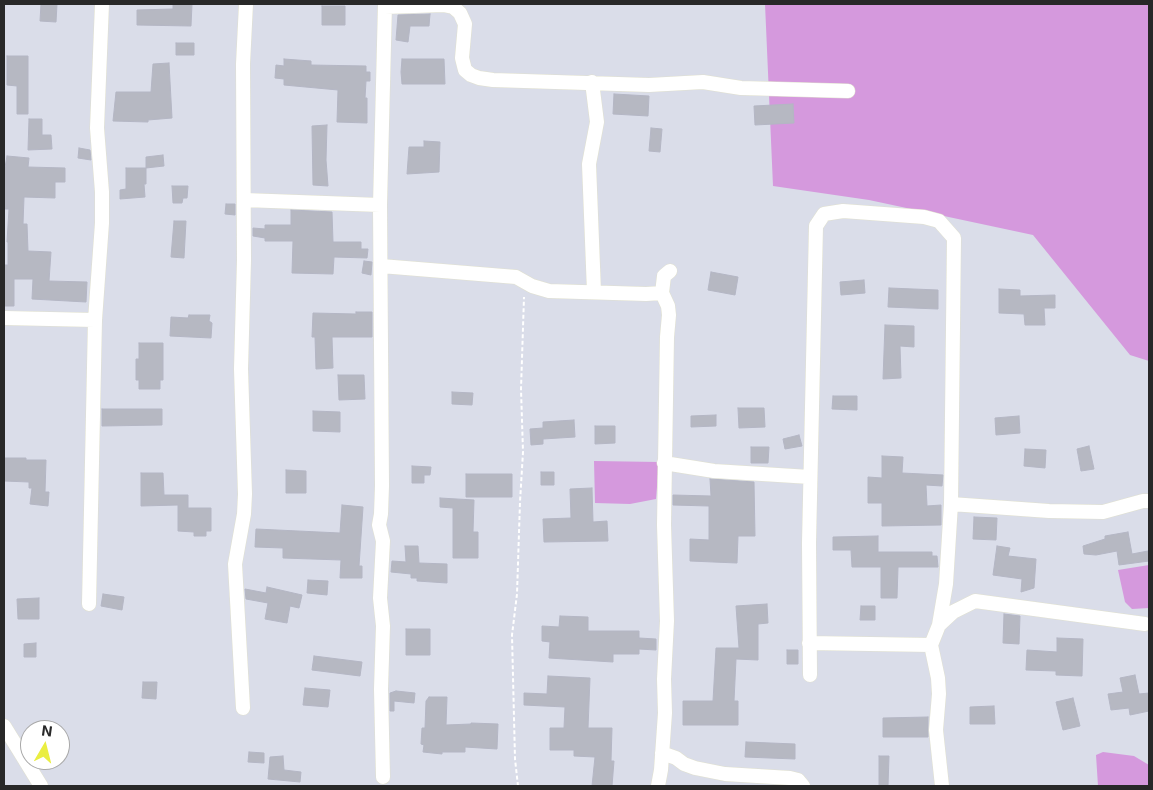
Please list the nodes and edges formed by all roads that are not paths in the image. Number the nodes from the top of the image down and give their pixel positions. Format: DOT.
graph roads {
  1 [pos="102,4"];
  2 [pos="246,4"];
  3 [pos="444,4"];
  4 [pos="385,5"];
  5 [pos="592,82"];
  6 [pos="848,91"];
  7 [pos="244,200"];
  8 [pos="380,205"];
  9 [pos="381,266"];
  10 [pos="670,271"];
  11 [pos="594,292"];
  12 [pos="662,293"];
  13 [pos="4,318"];
  14 [pos="95,320"];
  15 [pos="664,463"];
  16 [pos="810,477"];
  17 [pos="1149,501"];
  18 [pos="951,504"];
  19 [pos="89,604"];
  20 [pos="939,624"];
  21 [pos="1145,624"];
  22 [pos="809,643"];
  23 [pos="931,645"];
  24 [pos="810,675"];
  25 [pos="243,708"];
  26 [pos="4,726"];
  27 [pos="662,753"];
  28 [pos="383,777"];
  29 [pos="41,786"];
  30 [pos="658,786"];
  31 [pos="803,786"];
  32 [pos="942,786"];
  1 -- 14 [label="street"];
  2 -- 7 [label="street"];
  3 -- 4 [label="street"];
  3 -- 5 [label="street"];
  4 -- 8 [label="street"];
  5 -- 6 [label="street"];
  5 -- 11 [label="street"];
  7 -- 8 [label="street"];
  7 -- 25 [label="street"];
  8 -- 9 [label="street"];
  9 -- 11 [label="street"];
  9 -- 28 [label="street"];
  10 -- 12 [label="street"];
  11 -- 12 [label="street"];
  12 -- 15 [label="street"];
  13 -- 14 [label="street"];
  14 -- 19 [label="street"];
  15 -- 16 [label="street"];
  15 -- 27 [label="street"];
  16 -- 18 [label="street"];
  16 -- 22 [label="street"];
  17 -- 18 [label="street"];
  18 -- 20 [label="street"];
  20 -- 21 [label="street"];
  20 -- 23 [label="street"];
  22 -- 23 [label="street"];
  22 -- 24 [label="street"];
  23 -- 32 [label="street"];
  26 -- 29 [label="street"];
  27 -- 30 [label="street"];
  27 -- 31 [label="street"];
}
